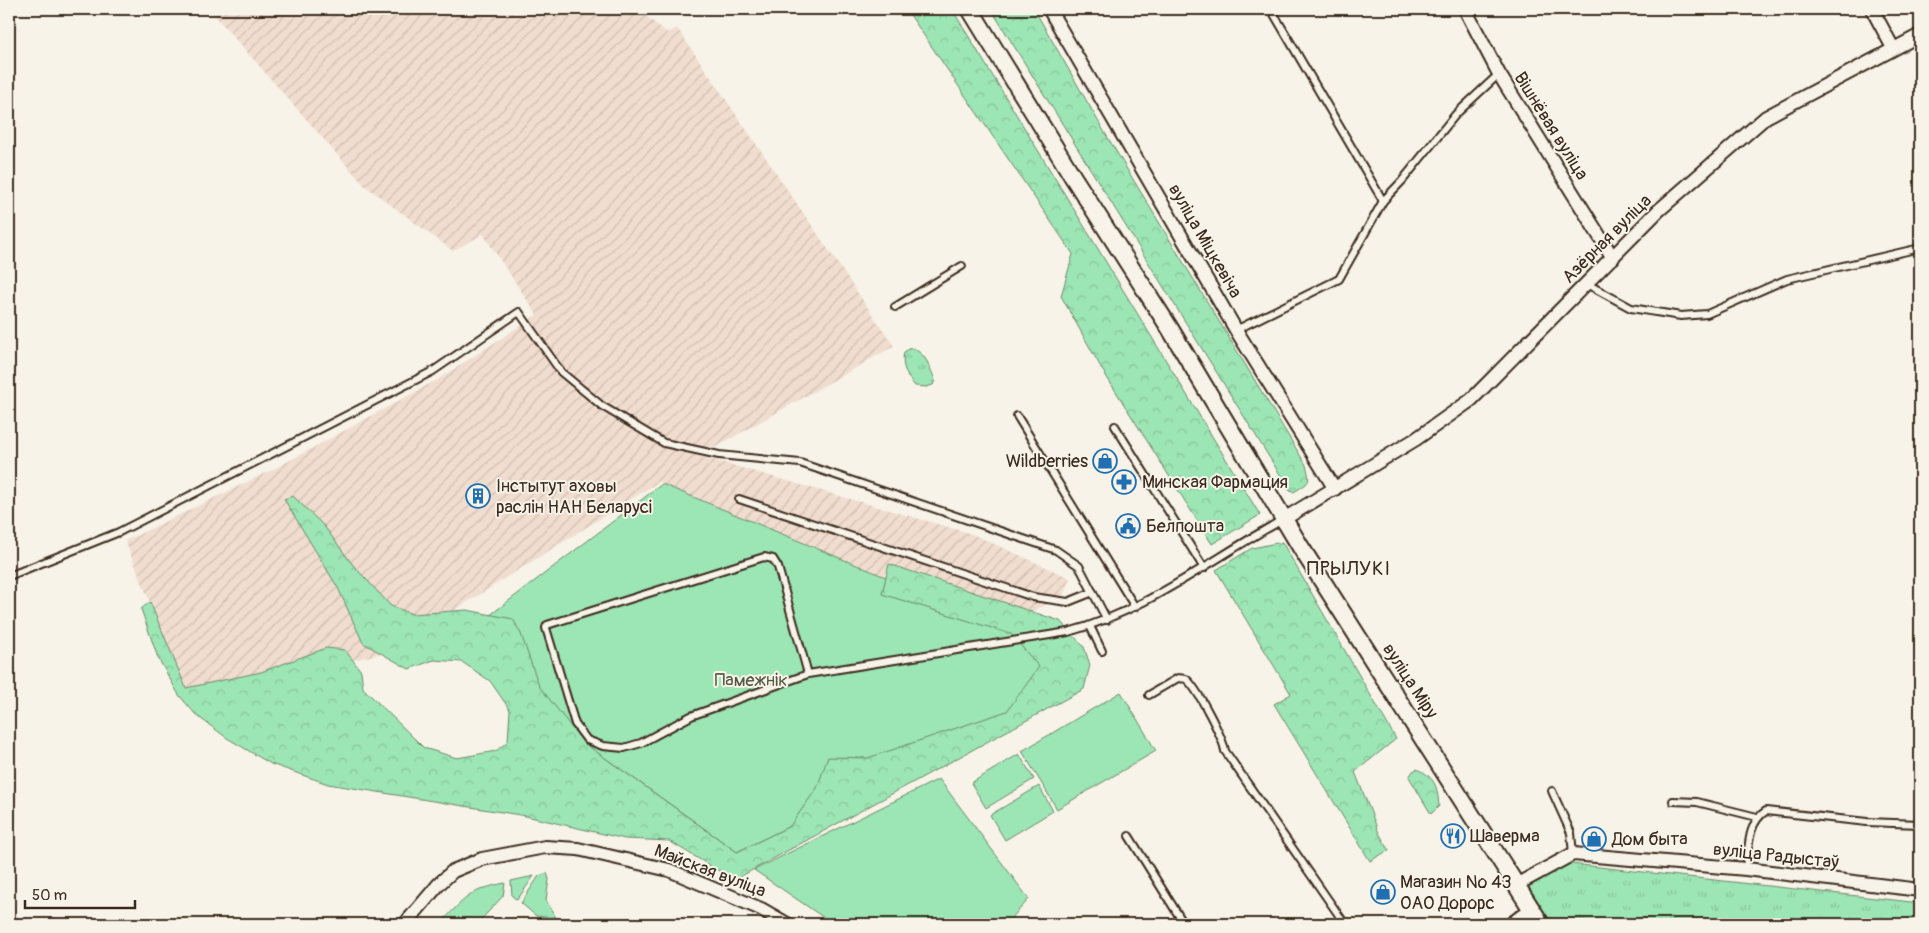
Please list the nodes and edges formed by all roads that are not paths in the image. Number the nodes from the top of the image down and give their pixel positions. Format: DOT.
graph roads {
  1 [pos="970,9"];
  2 [pos="1049,9"];
  3 [pos="1271,9"];
  4 [pos="1465,9"];
  5 [pos="1872,9"];
  6 [pos="1920,35"];
  7 [pos="1893,48"];
  8 [pos="1499,74"];
  9 [pos="1383,201"];
  10 [pos="1920,248"];
  11 [pos="1612,258"];
  12 [pos="962,266"];
  13 [pos="1587,284"];
  14 [pos="895,307"];
  15 [pos="1236,330"];
  16 [pos="1017,416"];
  17 [pos="1115,426"];
  18 [pos="1334,489"];
  19 [pos="739,499"];
  20 [pos="1284,519"];
  21 [pos="1204,568"];
  22 [pos="9,576"];
  23 [pos="1093,592"];
  24 [pos="1136,607"];
  25 [pos="1107,620"];
  26 [pos="1090,626"];
  27 [pos="1102,651"];
  28 [pos="808,674"];
  29 [pos="1149,695"];
  30 [pos="1552,791"];
  31 [pos="1673,801"];
  32 [pos="1757,817"];
  33 [pos="1920,824"];
  34 [pos="1129,836"];
  35 [pos="1573,854"];
  36 [pos="1746,869"];
  37 [pos="1516,885"];
  38 [pos="1920,890"];
  39 [pos="1531,908"];
  40 [pos="405,924"];
  41 [pos="787,924"];
  42 [pos="1184,924"];
  43 [pos="1345,924"];
  44 [pos="1511,924"];
  45 [pos="1541,924"];
  1 -- 20 [label="street, вуліца Міру"];
  2 -- 15 [label="street, вуліца Міцкевіча"];
  3 -- 9 [label="lane"];
  4 -- 8 [label="street, Вішнёвая вуліца"];
  5 -- 7 [label="street"];
  6 -- 7 [label="street, Азёрная вуліца"];
  7 -- 11 [label="street, Азёрная вуліца"];
  8 -- 9 [label="lane"];
  8 -- 11 [label="street, Вішнёвая вуліца"];
  9 -- 15 [label="lane"];
  10 -- 13 [label="lane"];
  11 -- 13 [label="street, Азёрная вуліца"];
  12 -- 14 [label="lane"];
  13 -- 18 [label="street, Азёрная вуліца"];
  15 -- 18 [label="street, вуліца Міцкевіча"];
  16 -- 24 [label="lane"];
  17 -- 21 [label="lane"];
  18 -- 20 [label="street, Азёрная вуліца"];
  19 -- 23 [label="lane"];
  20 -- 21 [label="lane"];
  20 -- 37 [label="street, вуліца Міру"];
  21 -- 24 [label="lane"];
  22 -- 23 [label="lane"];
  23 -- 25 [label="lane"];
  24 -- 25 [label="lane"];
  25 -- 26 [label="lane"];
  26 -- 27 [label="lane"];
  26 -- 28 [label="lane"];
  28 -- 28 [label="lane"];
  29 -- 43 [label="lane"];
  30 -- 35 [label="lane"];
  31 -- 32 [label="lane"];
  32 -- 33 [label="lane"];
  32 -- 36 [label="lane"];
  34 -- 42 [label="lane"];
  35 -- 36 [label="street, вуліца Радыстаў"];
  35 -- 37 [label="street"];
  36 -- 38 [label="street, вуліца Радыстаў"];
  37 -- 39 [label="street, вуліца Міру"];
  39 -- 44 [label="street"];
  39 -- 45 [label="street, вуліца Міру"];
  40 -- 41 [label="street, Майская вуліца"];
}
